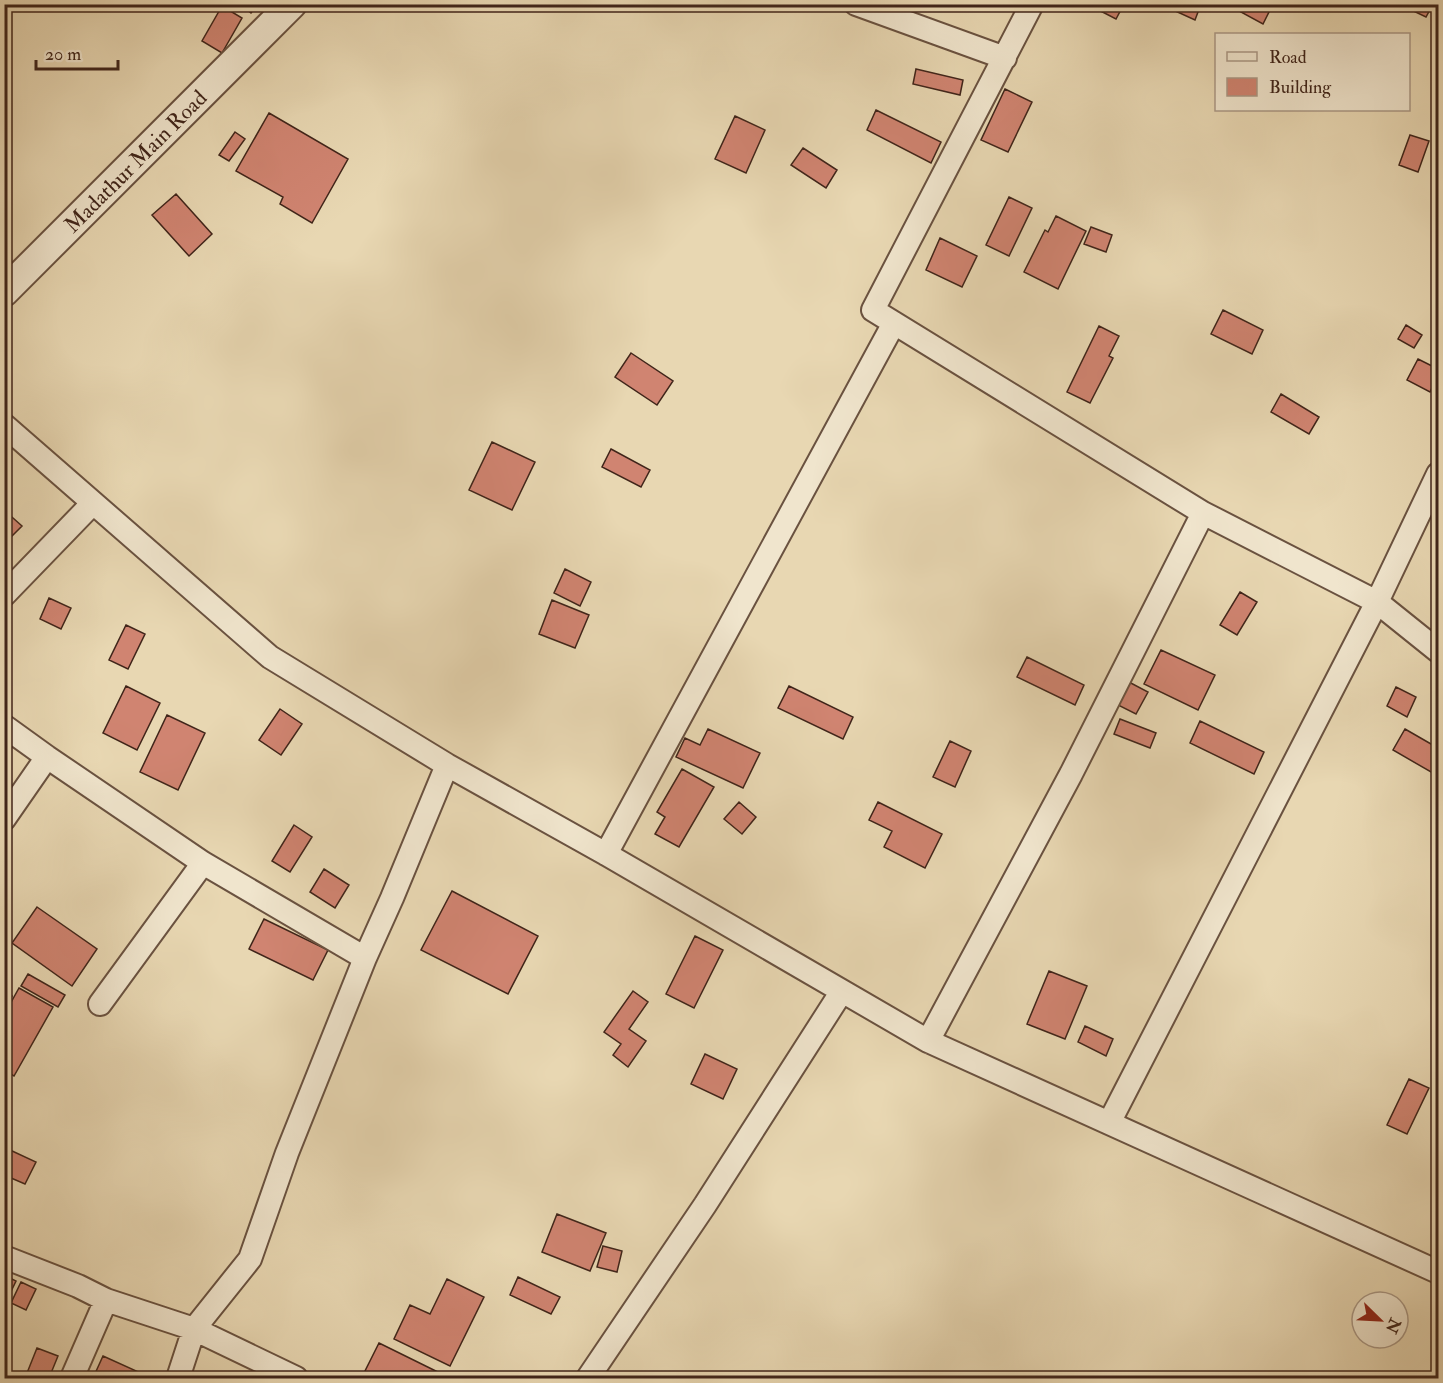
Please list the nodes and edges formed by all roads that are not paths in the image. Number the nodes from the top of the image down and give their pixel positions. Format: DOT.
graph roads {
  1 [pos="292,4"];
  2 [pos="856,4"];
  3 [pos="1032,4"];
  4 [pos="1005,58"];
  5 [pos="4,292"];
  6 [pos="894,323"];
  7 [pos="4,425"];
  8 [pos="1438,474"];
  9 [pos="93,503"];
  10 [pos="1203,513"];
  11 [pos="4,595"];
  12 [pos="1377,603"];
  13 [pos="1438,651"];
  14 [pos="4,726"];
  15 [pos="47,757"];
  16 [pos="447,765"];
  17 [pos="4,819"];
  18 [pos="606,854"];
  19 [pos="203,862"];
  20 [pos="365,958"];
  21 [pos="842,991"];
  22 [pos="100,1004"];
  23 [pos="928,1041"];
  24 [pos="1109,1123"];
  25 [pos="4,1257"];
  26 [pos="1438,1272"];
  27 [pos="106,1300"];
  28 [pos="194,1329"];
  29 [pos="72,1378"];
  30 [pos="178,1378"];
  31 [pos="296,1378"];
  32 [pos="588,1378"];
  1 -- 5 [label="street, Madathur Main Road"];
  2 -- 4 [label="street"];
  3 -- 4 [label="street"];
  4 -- 6 [label="street"];
  6 -- 10 [label="street"];
  6 -- 18 [label="street"];
  7 -- 9 [label="street"];
  8 -- 12 [label="street"];
  9 -- 11 [label="street"];
  9 -- 16 [label="street"];
  10 -- 12 [label="street"];
  10 -- 23 [label="street"];
  12 -- 13 [label="street"];
  12 -- 24 [label="street"];
  14 -- 15 [label="street"];
  15 -- 17 [label="street"];
  15 -- 19 [label="street"];
  16 -- 18 [label="street"];
  16 -- 20 [label="street"];
  18 -- 21 [label="street"];
  19 -- 20 [label="street"];
  19 -- 22 [label="street"];
  20 -- 28 [label="street"];
  21 -- 23 [label="street"];
  21 -- 32 [label="street"];
  23 -- 24 [label="street"];
  24 -- 26 [label="street"];
  25 -- 27 [label="street"];
  27 -- 28 [label="street"];
  27 -- 29 [label="street"];
  28 -- 30 [label="street"];
  28 -- 31 [label="street"];
}
